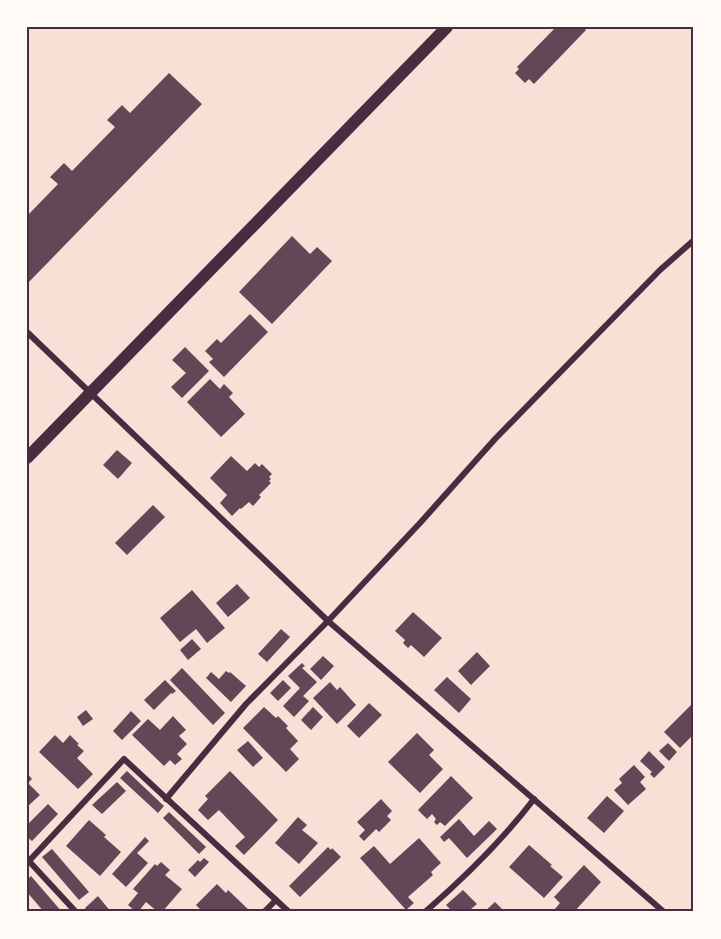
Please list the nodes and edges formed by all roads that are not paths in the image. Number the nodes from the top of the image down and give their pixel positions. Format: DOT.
graph roads {
  1 [pos="447,27"];
  2 [pos="694,240"];
  3 [pos="27,332"];
  4 [pos="90,393"];
  5 [pos="27,458"];
  6 [pos="328,621"];
  7 [pos="166,799"];
  8 [pos="534,799"];
  9 [pos="28,860"];
  10 [pos="276,900"];
  11 [pos="76,912"];
  12 [pos="264,912"];
  13 [pos="289,912"];
  14 [pos="425,912"];
  15 [pos="664,912"];
  1 -- 4 [label="main road"];
  2 -- 6 [label="street"];
  3 -- 4 [label="street"];
  4 -- 5 [label="main road"];
  4 -- 6 [label="street"];
  6 -- 7 [label="street"];
  6 -- 8 [label="street"];
  7 -- 9 [label="street"];
  7 -- 10 [label="street"];
  8 -- 14 [label="street"];
  8 -- 15 [label="street"];
  9 -- 11 [label="street"];
  10 -- 12 [label="street"];
  10 -- 13 [label="street"];
}
